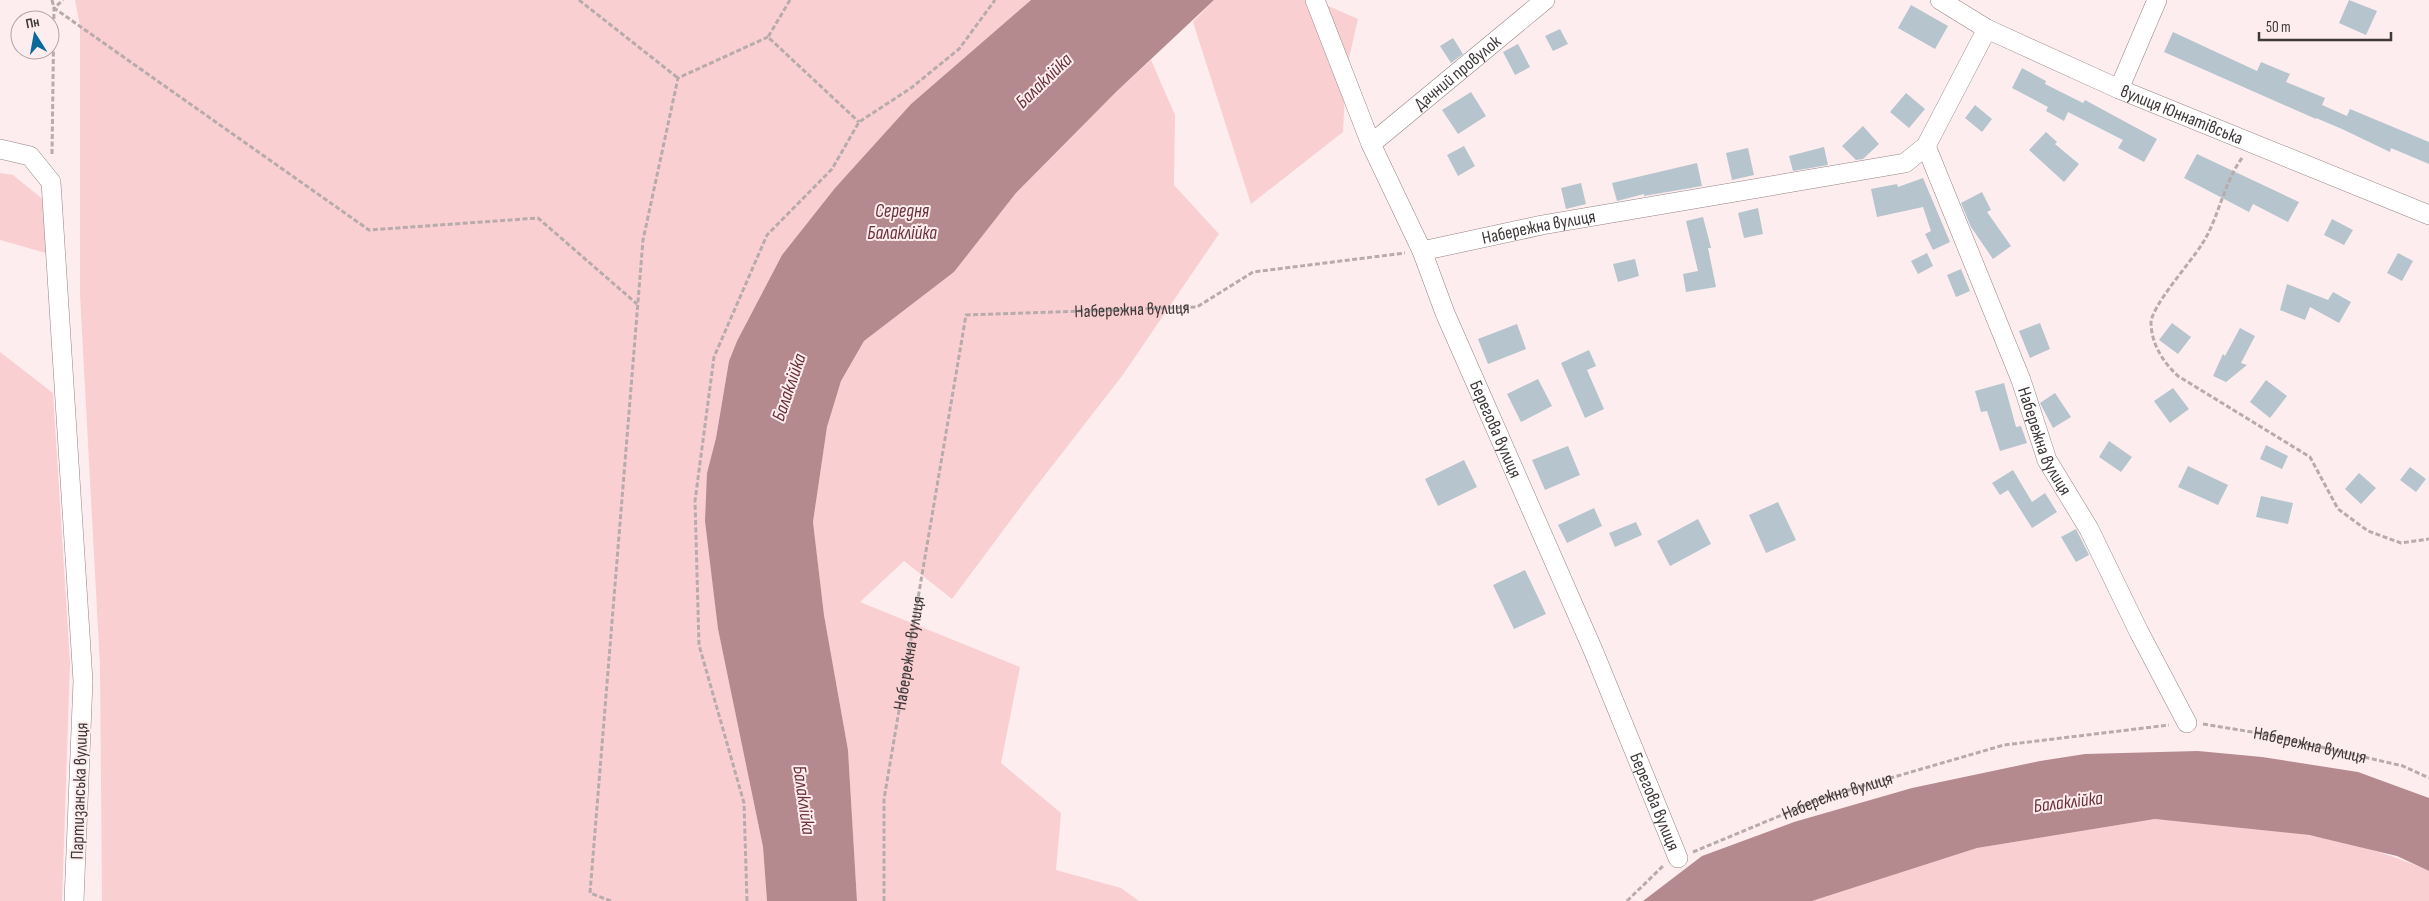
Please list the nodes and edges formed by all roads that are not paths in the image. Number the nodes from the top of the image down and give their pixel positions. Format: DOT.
graph roads {
  1 [pos="1315,0"];
  2 [pos="1545,0"];
  3 [pos="1940,0"];
  4 [pos="2157,0"];
  5 [pos="1987,28"];
  6 [pos="2119,89"];
  7 [pos="1371,144"];
  8 [pos="1926,146"];
  9 [pos="0,150"];
  10 [pos="2429,215"];
  11 [pos="1422,251"];
  12 [pos="2187,723"];
  13 [pos="1678,858"];
  14 [pos="74,901"];
  1 -- 7 [label="street, Берегова вулиця"];
  2 -- 7 [label="street, Дачний провулок"];
  3 -- 5 [label="street, вулиця Юннатівська"];
  4 -- 6 [label="street"];
  5 -- 6 [label="street, вулиця Юннатівська"];
  5 -- 8 [label="street, Набережна вулиця"];
  6 -- 10 [label="street, вулиця Юннатівська"];
  7 -- 11 [label="street, Берегова вулиця"];
  8 -- 11 [label="street, Набережна вулиця"];
  8 -- 12 [label="street, Набережна вулиця"];
  9 -- 14 [label="street, Партизанська вулиця"];
  11 -- 13 [label="street, Берегова вулиця"];
}
